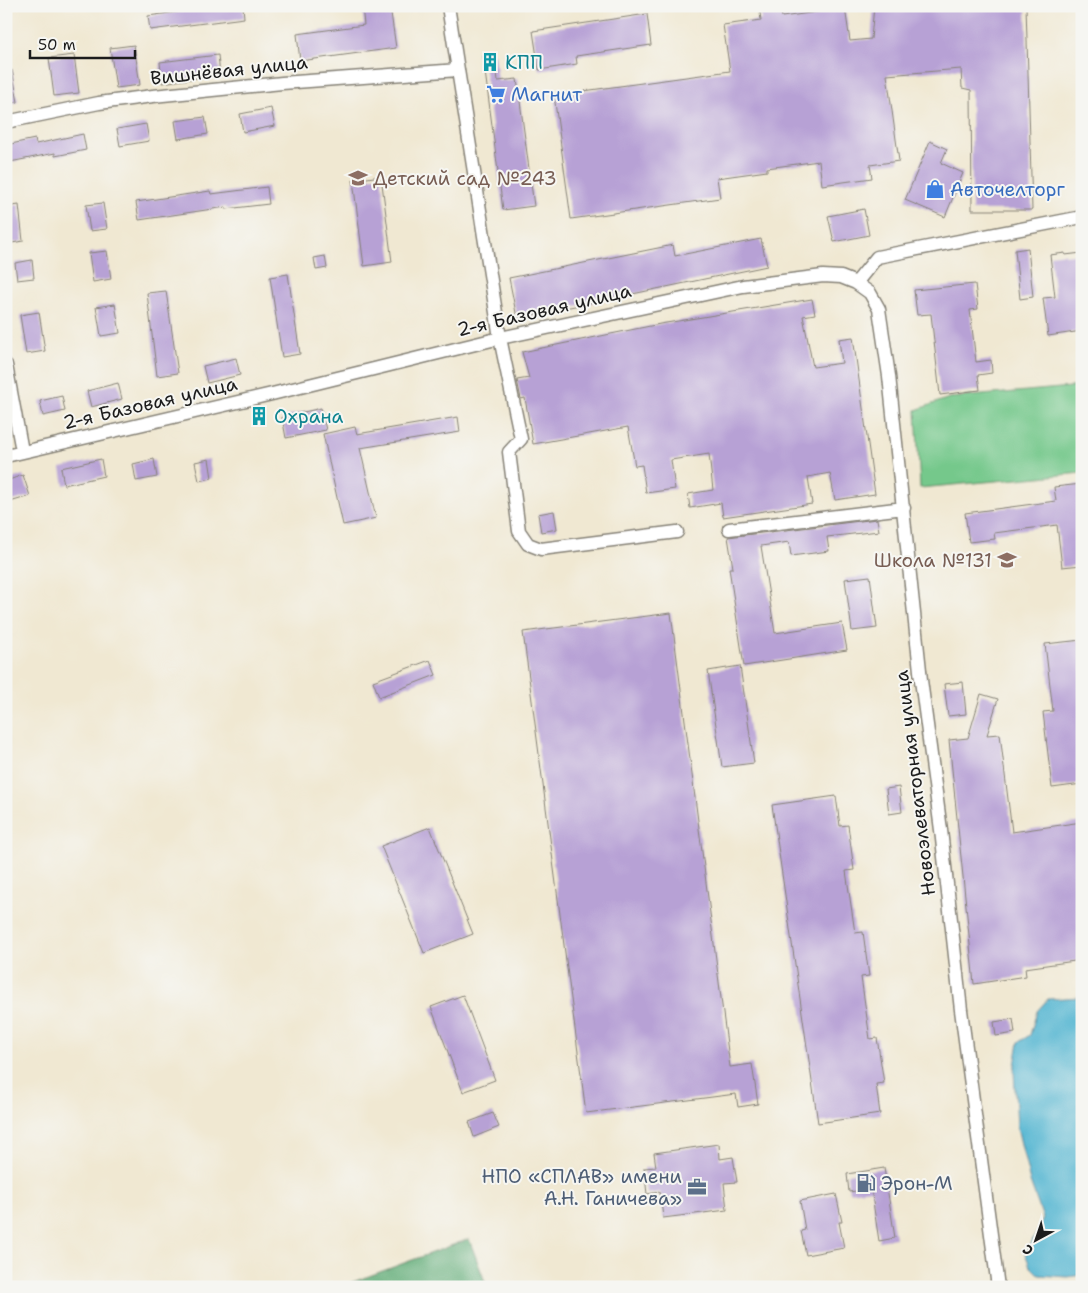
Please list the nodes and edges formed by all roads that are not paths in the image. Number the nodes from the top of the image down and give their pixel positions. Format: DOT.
graph roads {
  1 [pos="448,6"];
  2 [pos="458,70"];
  3 [pos="6,122"];
  4 [pos="1082,217"];
  5 [pos="856,283"];
  6 [pos="500,338"];
  7 [pos="6,365"];
  8 [pos="22,451"];
  9 [pos="6,456"];
  10 [pos="904,508"];
  11 [pos="729,529"];
  12 [pos="676,532"];
  13 [pos="998,1287"];
  1 -- 2 [label="street"];
  2 -- 3 [label="street, Вишнёвая улица"];
  2 -- 6 [label="street"];
  4 -- 5 [label="street"];
  5 -- 6 [label="street, 2-я Базовая улица"];
  5 -- 10 [label="street, Новоэлеваторная улица"];
  6 -- 8 [label="street, 2-я Базовая улица"];
  6 -- 12 [label="street"];
  7 -- 8 [label="street"];
  8 -- 9 [label="street, 2-я Базовая улица"];
  10 -- 11 [label="street"];
  10 -- 13 [label="street, Новоэлеваторная улица"];
}
